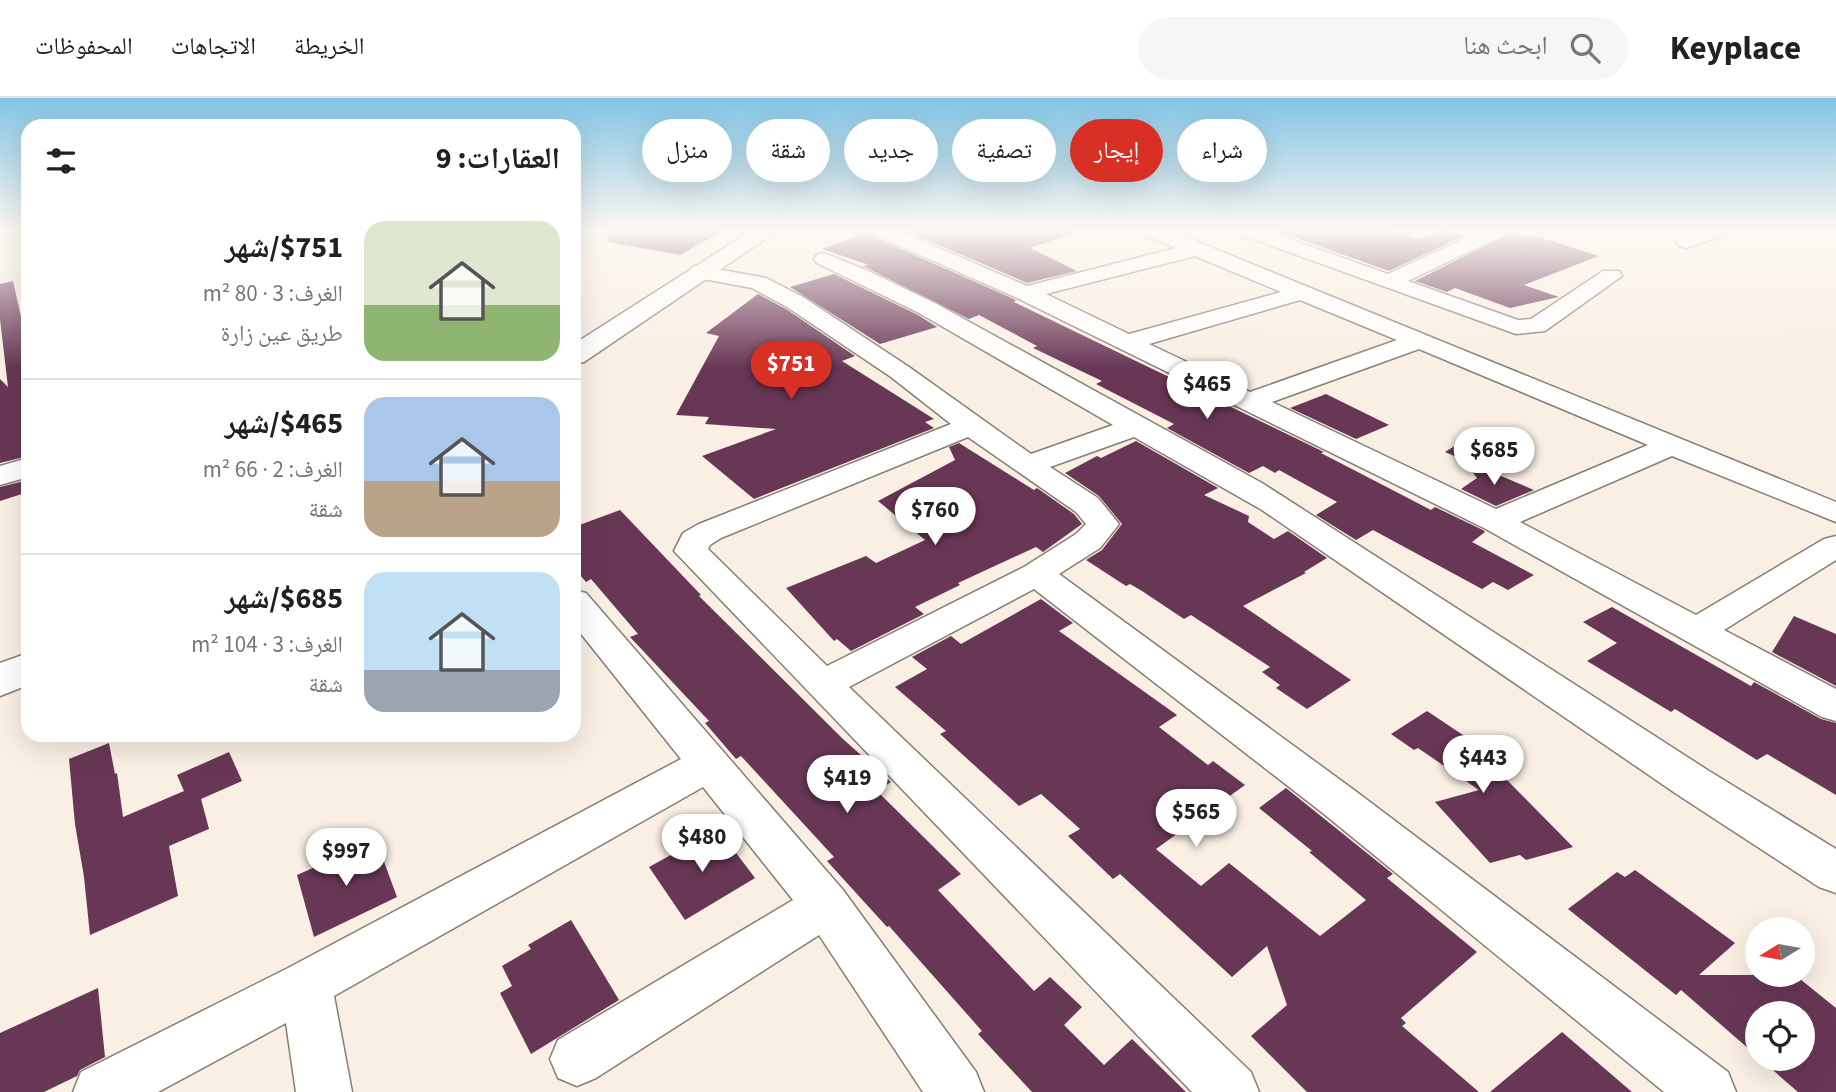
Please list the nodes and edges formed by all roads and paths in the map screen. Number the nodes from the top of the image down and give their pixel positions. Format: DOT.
graph roads {
  1 [pos="696,275"];
  2 [pos="719,275"];
  3 [pos="863,275"];
  4 [pos="985,275"];
  5 [pos="1093,275"];
  6 [pos="1258,275"];
  7 [pos="1370,275"];
  8 [pos="1402,275"];
  9 [pos="1611,276"];
  10 [pos="1388,282"];
  11 [pos="1025,293"];
  12 [pos="1300,293"];
  13 [pos="1419,341"];
  14 [pos="1129,342"];
  15 [pos="581,351"];
  16 [pos="1250,401"];
  17 [pos="971,426"];
  18 [pos="1135,428"];
  19 [pos="1671,446"];
  20 [pos="1027,465"];
  21 [pos="21,469"];
  22 [pos="0,476"];
  23 [pos="1836,513"];
  24 [pos="1495,522"];
  25 [pos="1836,546"];
  26 [pos="1036,573"];
  27 [pos="581,610"];
  28 [pos="1696,631"];
  29 [pos="21,670"];
  30 [pos="0,681"];
  31 [pos="823,684"];
  32 [pos="1836,707"];
  33 [pos="708,764"];
  34 [pos="1836,873"];
  35 [pos="826,905"];
  36 [pos="306,985"];
  37 [pos="577,1059"];
  38 [pos="101,1092"];
  39 [pos="324,1092"];
  40 [pos="956,1092"];
  41 [pos="1231,1092"];
  42 [pos="1708,1092"];
  1 -- 15 [label="main road"];
  2 -- 17 [label="street"];
  3 -- 18 [label="street"];
  4 -- 11 [label="street"];
  5 -- 11 [label="street"];
  6 -- 12 [label="street"];
  7 -- 10 [label="street"];
  8 -- 10 [label="street"];
  9 -- 10 [label="street"];
  11 -- 14 [label="street"];
  12 -- 13 [label="street"];
  12 -- 14 [label="street"];
  13 -- 16 [label="street"];
  13 -- 19 [label="street"];
  14 -- 16 [label="street"];
  16 -- 24 [label="street"];
  17 -- 20 [label="street"];
  17 -- 31 [label="street"];
  18 -- 20 [label="street"];
  18 -- 34 [label="street"];
  19 -- 23 [label="street"];
  19 -- 24 [label="street"];
  20 -- 26 [label="street"];
  21 -- 22 [label="street"];
  24 -- 28 [label="street"];
  25 -- 28 [label="street"];
  26 -- 31 [label="street"];
  26 -- 42 [label="street"];
  27 -- 33 [label="street"];
  28 -- 32 [label="street"];
  29 -- 30 [label="main road"];
  31 -- 41 [label="street"];
  33 -- 35 [label="street"];
  33 -- 36 [label="street"];
  35 -- 37 [label="street"];
  35 -- 40 [label="street"];
  36 -- 38 [label="street"];
  36 -- 39 [label="street"];
}
